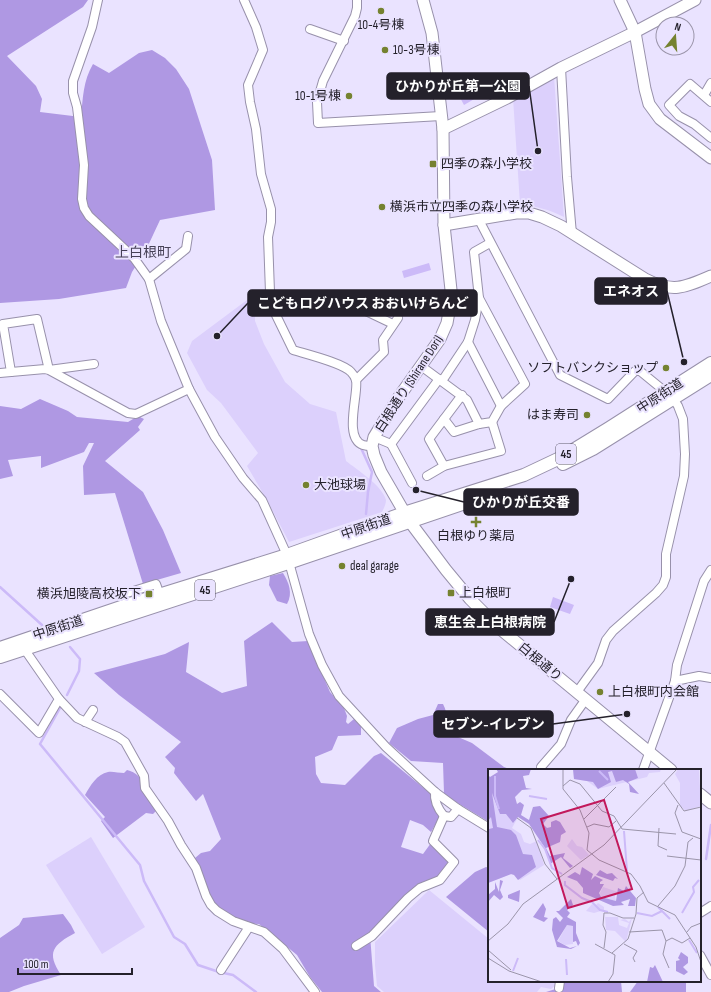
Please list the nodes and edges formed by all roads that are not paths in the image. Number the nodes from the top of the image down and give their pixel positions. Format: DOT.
graph roads {
  1 [pos="98,0"];
  2 [pos="244,0"];
  3 [pos="357,0"];
  4 [pos="423,0"];
  5 [pos="620,0"];
  6 [pos="695,0"];
  7 [pos="310,29"];
  8 [pos="635,32"];
  9 [pos="344,41"];
  10 [pos="561,68"];
  11 [pos="711,83"];
  12 [pos="704,95"];
  13 [pos="711,102"];
  14 [pos="441,116"];
  15 [pos="443,129"];
  16 [pos="711,138"];
  17 [pos="711,158"];
  18 [pos="479,220"];
  19 [pos="444,225"];
  20 [pos="572,234"];
  21 [pos="188,236"];
  22 [pos="490,243"];
  23 [pos="711,276"];
  24 [pos="149,279"];
  25 [pos="479,298"];
  26 [pos="349,303"];
  27 [pos="468,342"];
  28 [pos="711,362"];
  29 [pos="94,364"];
  30 [pos="421,366"];
  31 [pos="49,370"];
  32 [pos="11,372"];
  33 [pos="0,374"];
  34 [pos="711,375"];
  35 [pos="356,380"];
  36 [pos="441,380"];
  37 [pos="189,389"];
  38 [pos="462,395"];
  39 [pos="669,395"];
  40 [pos="501,406"];
  41 [pos="444,419"];
  42 [pos="492,422"];
  43 [pos="480,424"];
  44 [pos="373,442"];
  45 [pos="390,444"];
  46 [pos="444,466"];
  47 [pos="428,476"];
  48 [pos="412,482"];
  49 [pos="497,492"];
  50 [pos="500,507"];
  51 [pos="407,517"];
  52 [pos="287,559"];
  53 [pos="711,570"];
  54 [pos="127,593"];
  55 [pos="160,595"];
  56 [pos="0,648"];
  57 [pos="25,650"];
  58 [pos="0,657"];
  59 [pos="711,678"];
  60 [pos="675,681"];
  61 [pos="0,694"];
  62 [pos="581,696"];
  63 [pos="59,699"];
  64 [pos="93,710"];
  65 [pos="85,722"];
  66 [pos="649,752"];
  67 [pos="541,767"];
  68 [pos="643,769"];
  69 [pos="670,769"];
  70 [pos="435,792"];
  71 [pos="701,795"];
  72 [pos="711,803"];
  73 [pos="458,809"];
  74 [pos="444,816"];
  75 [pos="488,827"];
  76 [pos="711,906"];
  77 [pos="701,911"];
  78 [pos="249,927"];
  79 [pos="356,946"];
  80 [pos="701,957"];
  81 [pos="221,970"];
  82 [pos="711,975"];
  83 [pos="316,992"];
  1 -- 24 [label="street"];
  2 -- 35 [label="street"];
  3 -- 9 [label="street"];
  4 -- 14 [label="street, 白根通り (Shirane Dori)"];
  5 -- 8 [label="street"];
  6 -- 8 [label="street"];
  7 -- 9 [label="street"];
  8 -- 10 [label="street"];
  8 -- 17 [label="street"];
  9 -- 14 [label="street"];
  10 -- 15 [label="street"];
  10 -- 20 [label="street"];
  11 -- 12 [label="street"];
  12 -- 13 [label="street"];
  12 -- 16 [label="street"];
  14 -- 15 [label="street, 白根通り (Shirane Dori)"];
  15 -- 19 [label="street, 白根通り (Shirane Dori)"];
  18 -- 19 [label="street"];
  18 -- 20 [label="street"];
  18 -- 22 [label="street"];
  19 -- 30 [label="street, 白根通り (Shirane Dori)"];
  20 -- 23 [label="street"];
  21 -- 24 [label="street"];
  22 -- 25 [label="street"];
  22 -- 39 [label="street"];
  24 -- 37 [label="street"];
  25 -- 27 [label="street"];
  25 -- 40 [label="street"];
  26 -- 35 [label="street"];
  27 -- 36 [label="street"];
  27 -- 40 [label="street"];
  28 -- 39 [label="main road, 中原街道 / 45"];
  29 -- 31 [label="street"];
  30 -- 36 [label="street"];
  30 -- 44 [label="street, 白根通り (Shirane Dori)"];
  31 -- 32 [label="street"];
  31 -- 32 [label="street"];
  31 -- 37 [label="street"];
  32 -- 33 [label="street"];
  34 -- 39 [label="main road, 中原街道 / 45"];
  35 -- 44 [label="street"];
  36 -- 38 [label="street"];
  36 -- 45 [label="street"];
  37 -- 52 [label="street"];
  38 -- 41 [label="street"];
  38 -- 43 [label="street"];
  39 -- 49 [label="main road, 中原街道 / 45"];
  39 -- 51 [label="main road, 中原街道 / 45"];
  39 -- 62 [label="street"];
  40 -- 42 [label="street"];
  41 -- 43 [label="street"];
  41 -- 46 [label="street"];
  42 -- 43 [label="street"];
  42 -- 46 [label="street"];
  44 -- 45 [label="street"];
  44 -- 51 [label="street, 白根通り (Shirane Dori)"];
  45 -- 48 [label="street"];
  46 -- 47 [label="street"];
  49 -- 50 [label="street"];
  49 -- 51 [label="main road, 中原街道 / 45"];
  51 -- 52 [label="main road, 中原街道 / 45"];
  51 -- 62 [label="street, 白根通り"];
  52 -- 55 [label="main road, 中原街道 / 45"];
  52 -- 57 [label="main road, 中原街道 / 45"];
  52 -- 70 [label="street"];
  53 -- 60 [label="street"];
  54 -- 55 [label="street"];
  55 -- 56 [label="main road, 中原街道 / 45"];
  57 -- 58 [label="main road, 中原街道 / 45"];
  57 -- 63 [label="street"];
  59 -- 60 [label="street"];
  60 -- 66 [label="street"];
  61 -- 63 [label="street"];
  62 -- 66 [label="street, 白根通り"];
  62 -- 67 [label="street"];
  63 -- 65 [label="street"];
  64 -- 65 [label="street"];
  65 -- 78 [label="street"];
  66 -- 68 [label="street"];
  66 -- 69 [label="street, 白根通り"];
  70 -- 73 [label="street"];
  70 -- 74 [label="street"];
  71 -- 72 [label="street"];
  73 -- 74 [label="street"];
  73 -- 75 [label="street"];
  74 -- 79 [label="street"];
  76 -- 77 [label="street"];
  78 -- 81 [label="street"];
  78 -- 83 [label="street"];
  80 -- 82 [label="street"];
}
